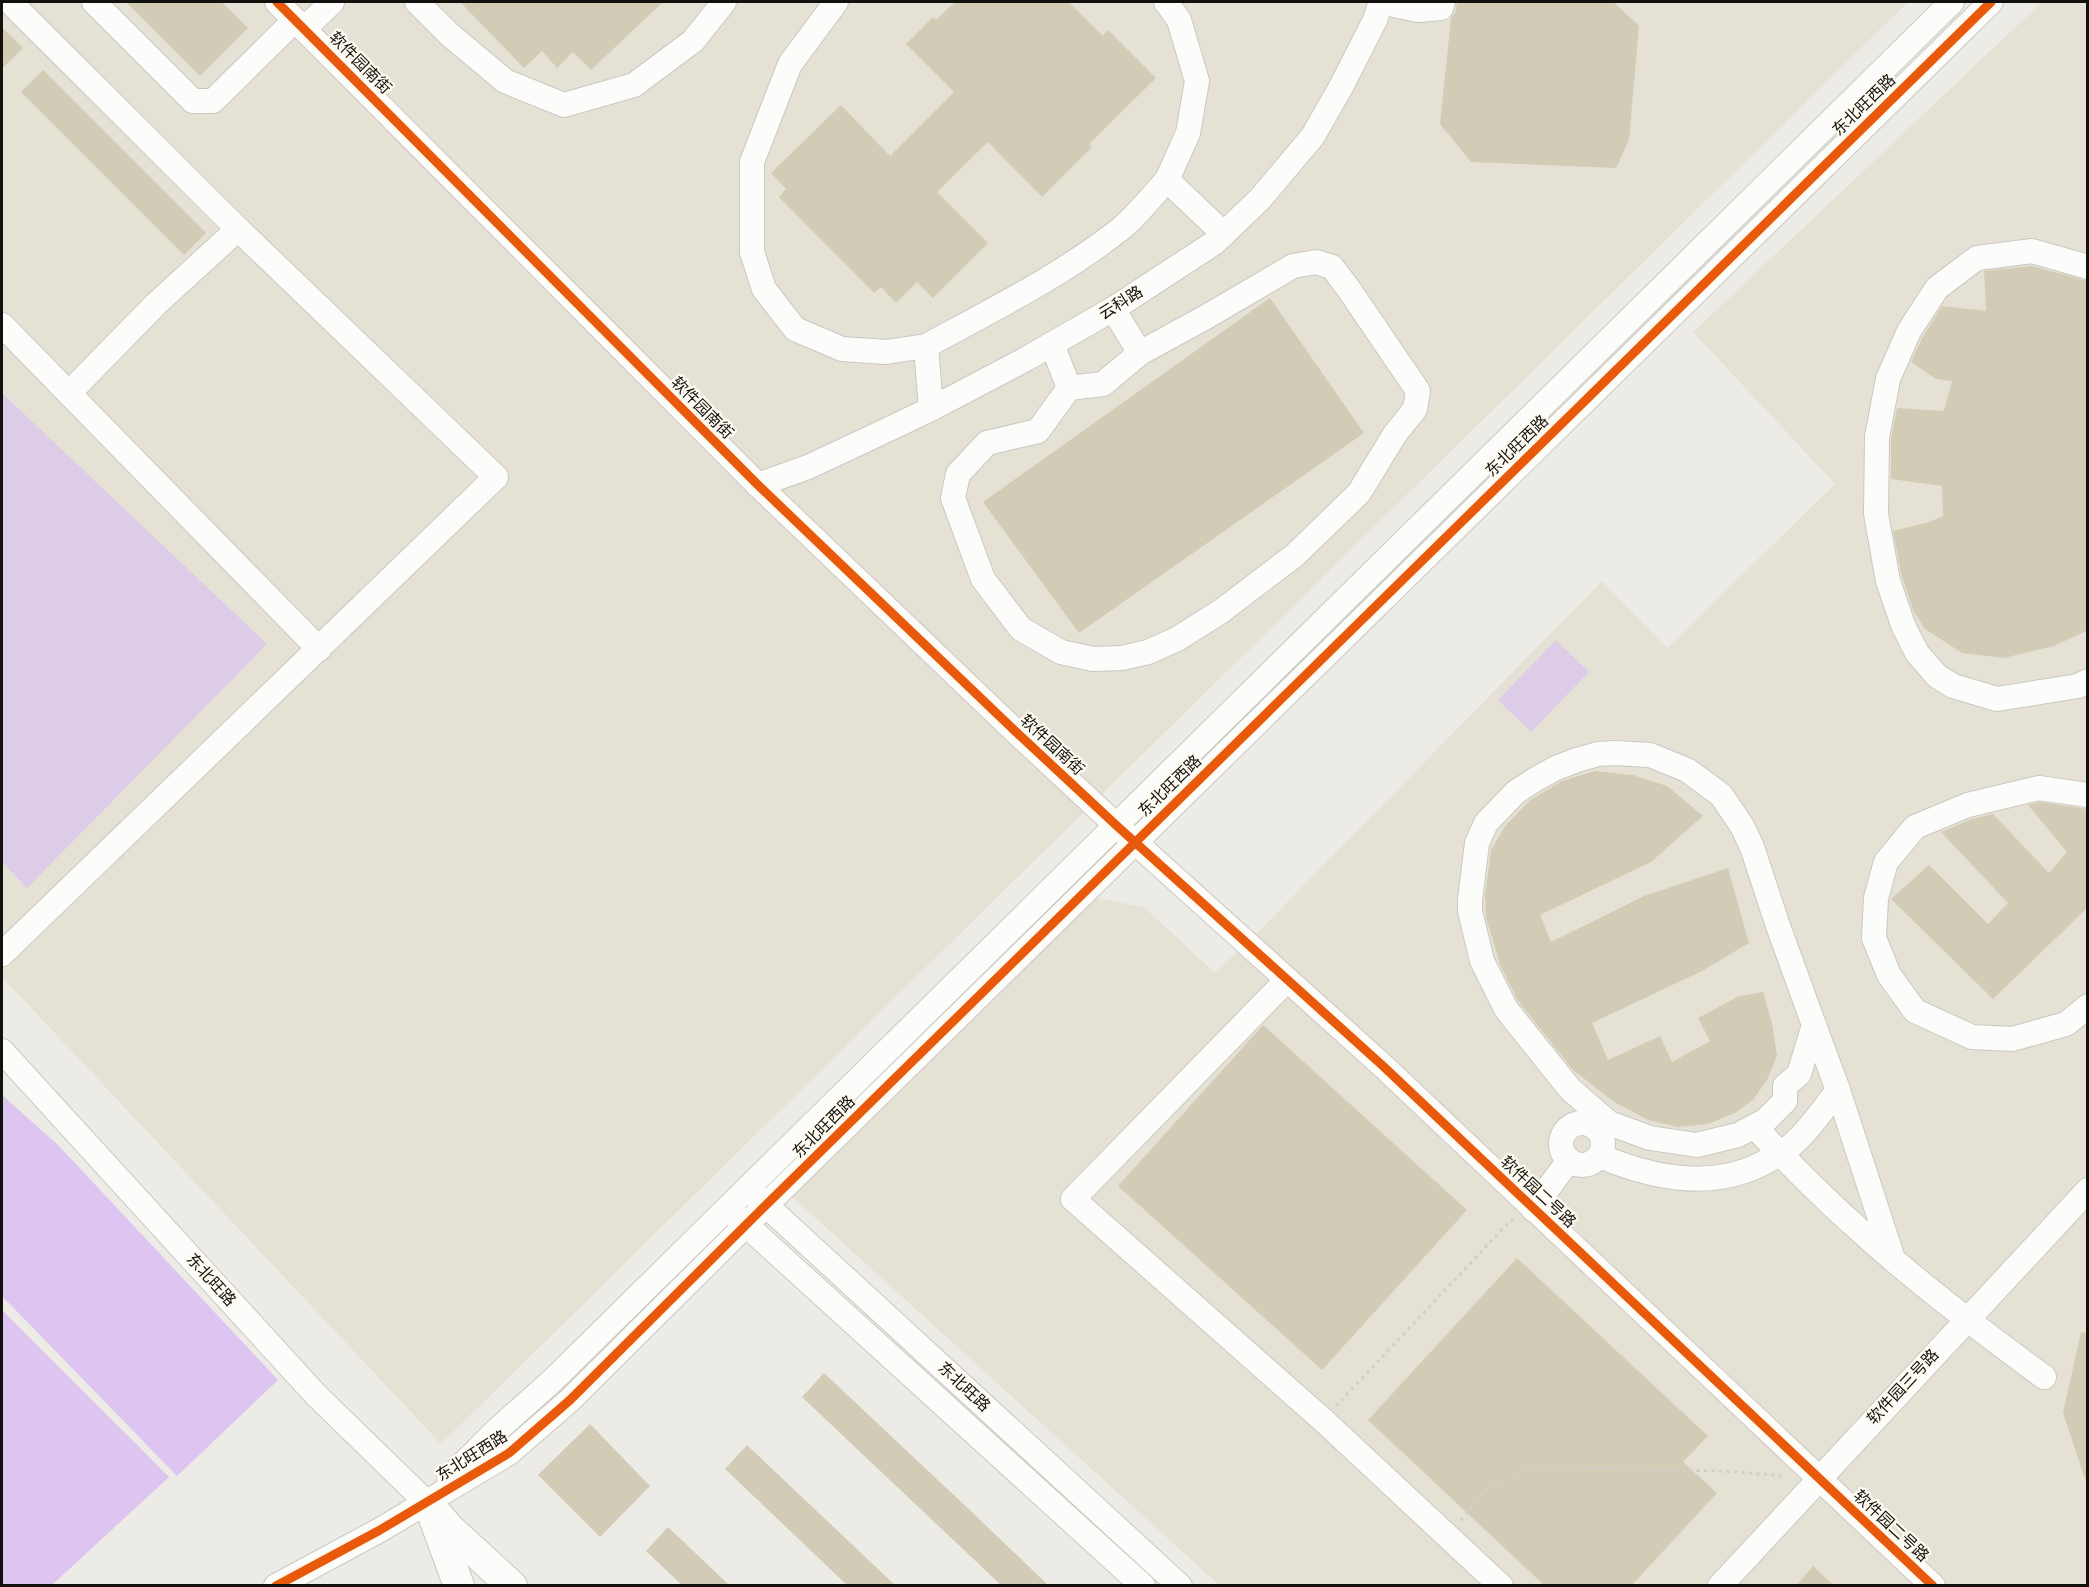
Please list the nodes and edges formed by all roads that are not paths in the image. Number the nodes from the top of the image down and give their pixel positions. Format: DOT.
graph roads {
  1 [pos="10,2"];
  2 [pos="94,2"];
  3 [pos="277,2"];
  4 [pos="332,2"];
  5 [pos="417,2"];
  6 [pos="724,2"];
  7 [pos="836,2"];
  8 [pos="1166,2"];
  9 [pos="1380,2"];
  10 [pos="1443,2"];
  11 [pos="1952,2"];
  12 [pos="1991,2"];
  13 [pos="299,24"];
  14 [pos="1167,180"];
  15 [pos="238,229"];
  16 [pos="1224,234"];
  17 [pos="2088,267"];
  18 [pos="1113,309"];
  19 [pos="2,326"];
  20 [pos="1052,344"];
  21 [pos="926,346"];
  22 [pos="1140,353"];
  23 [pos="1069,388"];
  24 [pos="69,393"];
  25 [pos="931,409"];
  26 [pos="758,484"];
  27 [pos="319,649"];
  28 [pos="2088,681"];
  29 [pos="2088,795"];
  30 [pos="1116,826"];
  31 [pos="1135,842"];
  32 [pos="2,954"];
  33 [pos="1287,980"];
  34 [pos="2088,1006"];
  35 [pos="1814,1025"];
  36 [pos="2,1051"];
  37 [pos="1838,1090"];
  38 [pos="1598,1122"];
  39 [pos="1755,1127"];
  40 [pos="1781,1154"];
  41 [pos="1600,1156"];
  42 [pos="1569,1161"];
  43 [pos="748,1189"];
  44 [pos="2088,1190"];
  45 [pos="766,1205"];
  46 [pos="728,1208"];
  47 [pos="1533,1209"];
  48 [pos="746,1225"];
  49 [pos="1893,1259"];
  50 [pos="1966,1320"];
  51 [pos="2044,1377"];
  52 [pos="1818,1479"];
  53 [pos="426,1502"];
  54 [pos="276,1586"];
  55 [pos="459,1586"];
  56 [pos="512,1586"];
  57 [pos="1143,1586"];
  58 [pos="1180,1586"];
  59 [pos="1501,1586"];
  60 [pos="1720,1586"];
  61 [pos="1933,1586"];
  1 -- 15 [label="street"];
  2 -- 13 [label="street"];
  3 -- 13 [label="street, 软件园南街"];
  4 -- 13 [label="street"];
  5 -- 6 [label="street"];
  7 -- 21 [label="street"];
  8 -- 14 [label="street"];
  9 -- 10 [label="street"];
  9 -- 16 [label="street, 云科路"];
  11 -- 30 [label="street, 东北旺西路"];
  12 -- 31 [label="street, 东北旺西路"];
  13 -- 26 [label="street, 软件园南街"];
  14 -- 16 [label="street"];
  14 -- 21 [label="street"];
  15 -- 24 [label="street"];
  15 -- 27 [label="street"];
  16 -- 18 [label="street, 云科路"];
  17 -- 28 [label="street"];
  18 -- 20 [label="street, 云科路"];
  18 -- 22 [label="street"];
  19 -- 24 [label="street"];
  20 -- 23 [label="street"];
  20 -- 25 [label="street, 云科路"];
  21 -- 25 [label="street"];
  22 -- 23 [label="street"];
  22 -- 23 [label="street"];
  24 -- 27 [label="street"];
  25 -- 26 [label="street, 云科路"];
  26 -- 30 [label="street, 软件园南街"];
  27 -- 32 [label="street"];
  29 -- 34 [label="street"];
  30 -- 31 [label="street, 软件园二号路"];
  30 -- 43 [label="street, 东北旺西路"];
  31 -- 33 [label="street, 软件园二号路"];
  31 -- 45 [label="street, 东北旺西路"];
  33 -- 47 [label="street, 软件园二号路"];
  33 -- 59 [label="street"];
  35 -- 37 [label="street"];
  35 -- 38 [label="street"];
  35 -- 39 [label="street"];
  36 -- 53 [label="street, 东北旺路"];
  37 -- 40 [label="street"];
  37 -- 49 [label="street"];
  38 -- 39 [label="street"];
  38 -- 41 [label="street"];
  38 -- 42 [label="street"];
  39 -- 40 [label="street"];
  40 -- 41 [label="street"];
  40 -- 49 [label="street"];
  41 -- 42 [label="street"];
  42 -- 47 [label="street"];
  43 -- 45 [label="street, 东北旺路"];
  43 -- 46 [label="street, 东北旺西路"];
  44 -- 50 [label="street, 软件园三号路"];
  45 -- 48 [label="street, 东北旺西路"];
  45 -- 58 [label="street, 东北旺路"];
  46 -- 48 [label="street, 东北旺路"];
  46 -- 53 [label="street, 东北旺西路"];
  47 -- 52 [label="street, 软件园二号路"];
  48 -- 53 [label="street, 东北旺西路"];
  48 -- 57 [label="street, 东北旺路"];
  49 -- 50 [label="street"];
  50 -- 51 [label="street"];
  50 -- 52 [label="street, 软件园三号路"];
  52 -- 60 [label="street, 软件园三号路"];
  52 -- 61 [label="street, 软件园二号路"];
  53 -- 54 [label="street, 东北旺西路"];
  53 -- 55 [label="main road, 东北旺路"];
  53 -- 56 [label="main road, 东北旺路"];
}
